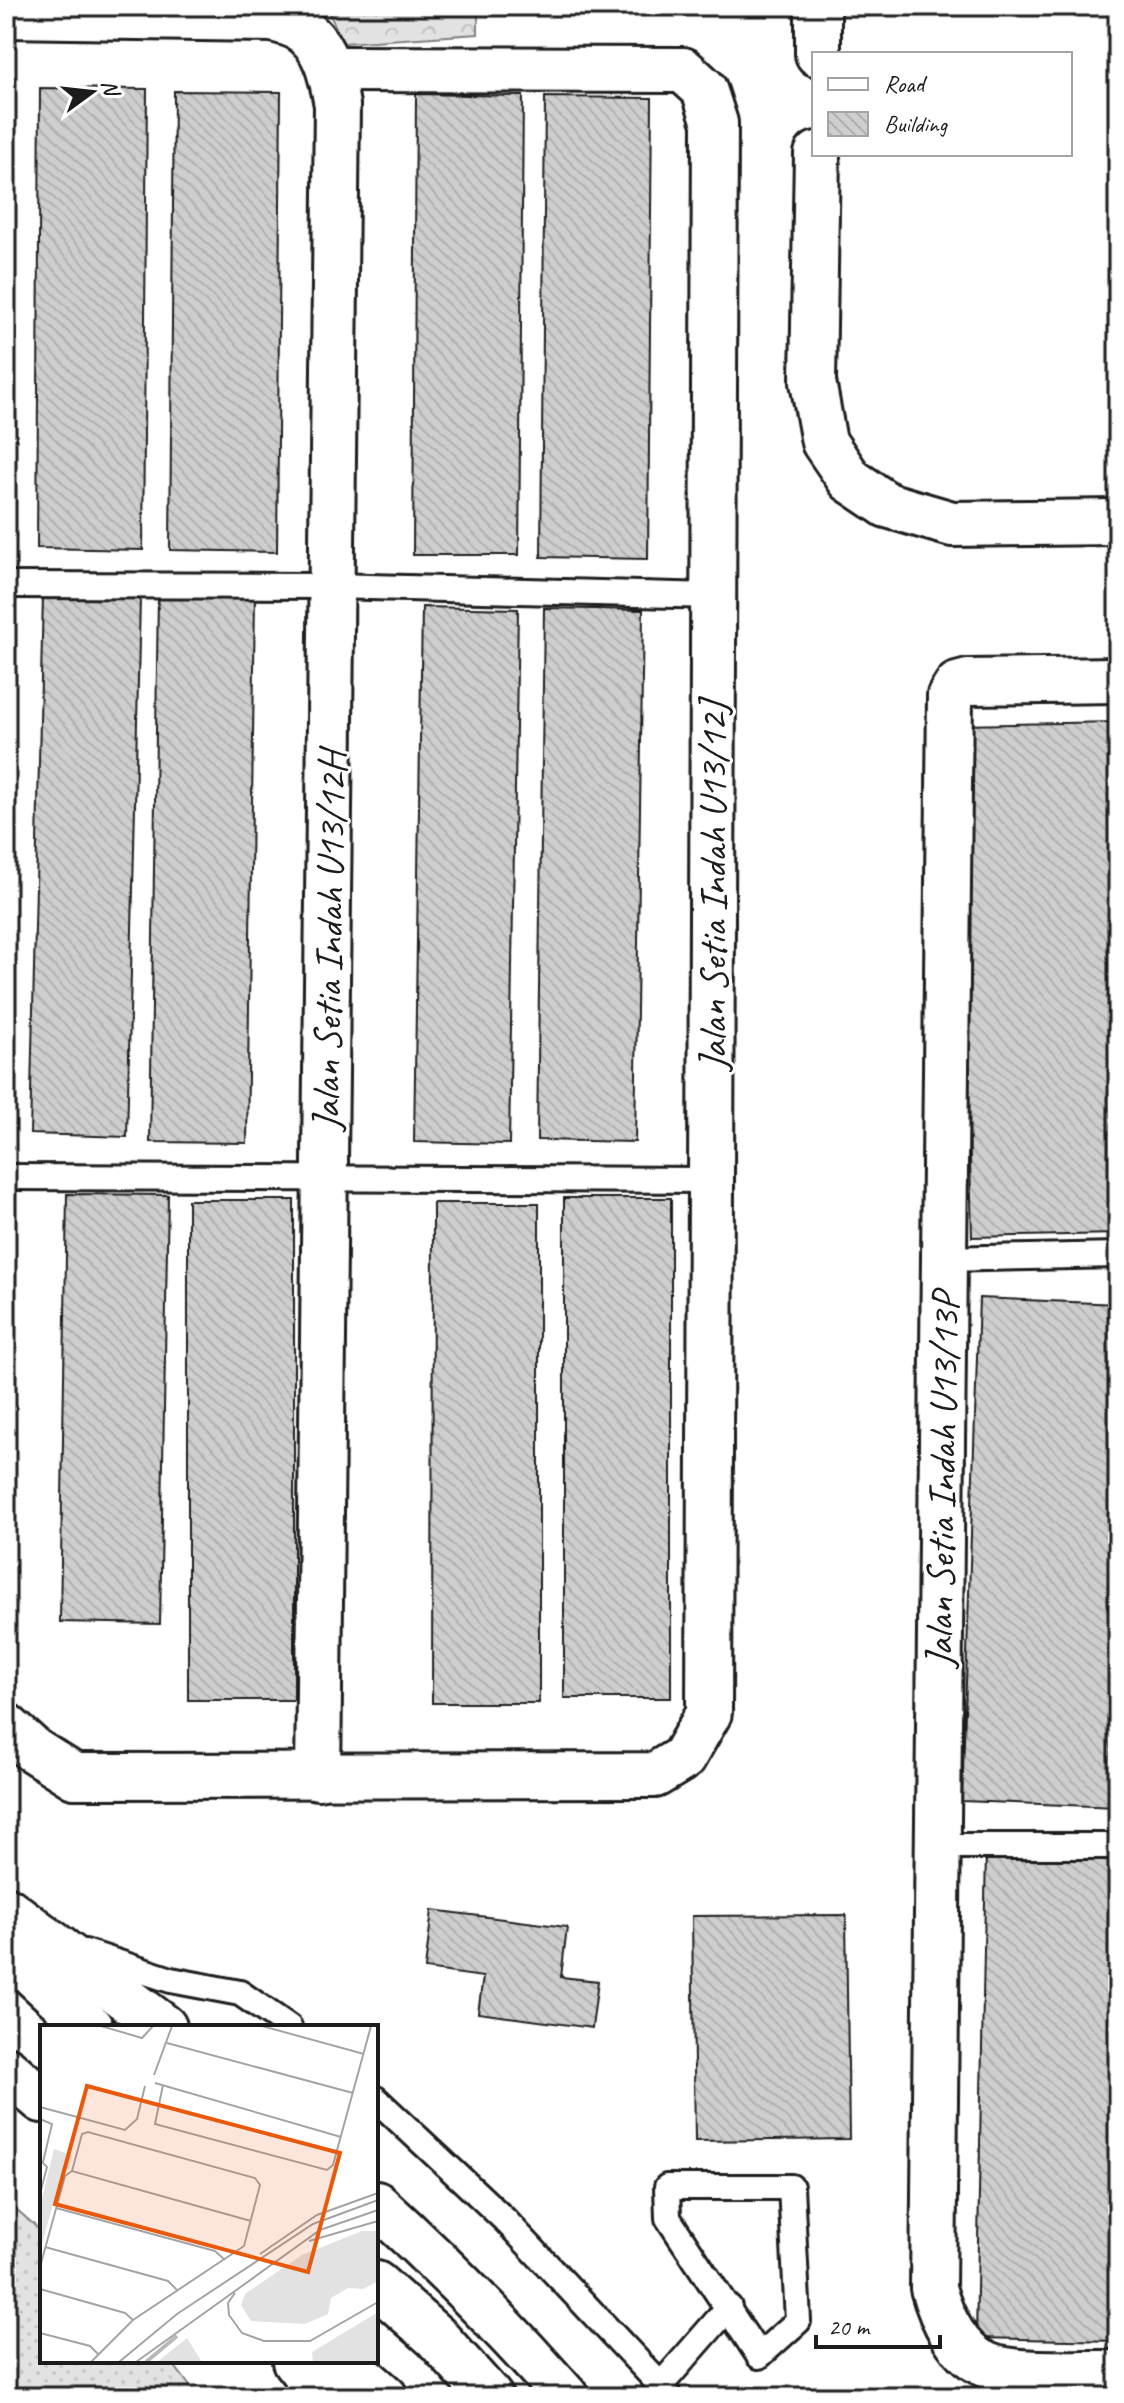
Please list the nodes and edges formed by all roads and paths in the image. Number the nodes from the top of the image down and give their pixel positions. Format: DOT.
graph roads {
  1 [pos="818,6"];
  2 [pos="6,15"];
  3 [pos="818,52"];
  4 [pos="334,87"];
  5 [pos="817,156"];
  6 [pos="1118,522"];
  7 [pos="6,585"];
  8 [pos="332,586"];
  9 [pos="714,596"];
  10 [pos="1118,680"];
  11 [pos="6,1177"];
  12 [pos="325,1177"];
  13 [pos="711,1180"];
  14 [pos="1118,1255"];
  15 [pos="944,1259"];
  16 [pos="6,1726"];
  17 [pos="318,1777"];
  18 [pos="938,1846"];
  19 [pos="1118,1846"];
  20 [pos="6,1909"];
  21 [pos="25,1944"];
  22 [pos="88,2025"];
  23 [pos="161,2025"];
  24 [pos="286,2025"];
  25 [pos="6,2069"];
  26 [pos="40,2098"];
  27 [pos="378,2101"];
  28 [pos="378,2206"];
  29 [pos="378,2286"];
  30 [pos="729,2307"];
  31 [pos="297,2363"];
  32 [pos="346,2363"];
  33 [pos="1118,2373"];
  34 [pos="664,2391"];
  35 [pos="324,2397"];
  36 [pos="385,2397"];
  37 [pos="490,2397"];
  38 [pos="566,2397"];
  1 -- 3 [label="street"];
  2 -- 4 [label="street"];
  4 -- 8 [label="street, Jalan Setia Indah U13/12H"];
  4 -- 9 [label="street, Jalan Setia Indah U13/12J"];
  5 -- 6 [label="street"];
  7 -- 8 [label="lane"];
  8 -- 9 [label="lane"];
  8 -- 12 [label="street, Jalan Setia Indah U13/12H"];
  9 -- 13 [label="street, Jalan Setia Indah U13/12J"];
  10 -- 15 [label="street, Jalan Setia Indah U13/13P"];
  11 -- 12 [label="lane"];
  12 -- 13 [label="lane"];
  12 -- 17 [label="street, Jalan Setia Indah U13/12H"];
  13 -- 17 [label="street, Jalan Setia Indah U13/12J"];
  14 -- 15 [label="lane"];
  15 -- 18 [label="street, Jalan Setia Indah U13/13P"];
  16 -- 17 [label="street"];
  18 -- 19 [label="lane"];
  18 -- 33 [label="street, Jalan Setia Indah U13/13P"];
  20 -- 21 [label="street"];
  21 -- 22 [label="street"];
  21 -- 23 [label="street"];
  21 -- 24 [label="lane"];
  25 -- 26 [label="street"];
  27 -- 34 [label="lane"];
  28 -- 38 [label="street"];
  29 -- 37 [label="street"];
  30 -- 30 [label="lane"];
  30 -- 34 [label="lane"];
  31 -- 35 [label="street"];
  32 -- 36 [label="street"];
}
